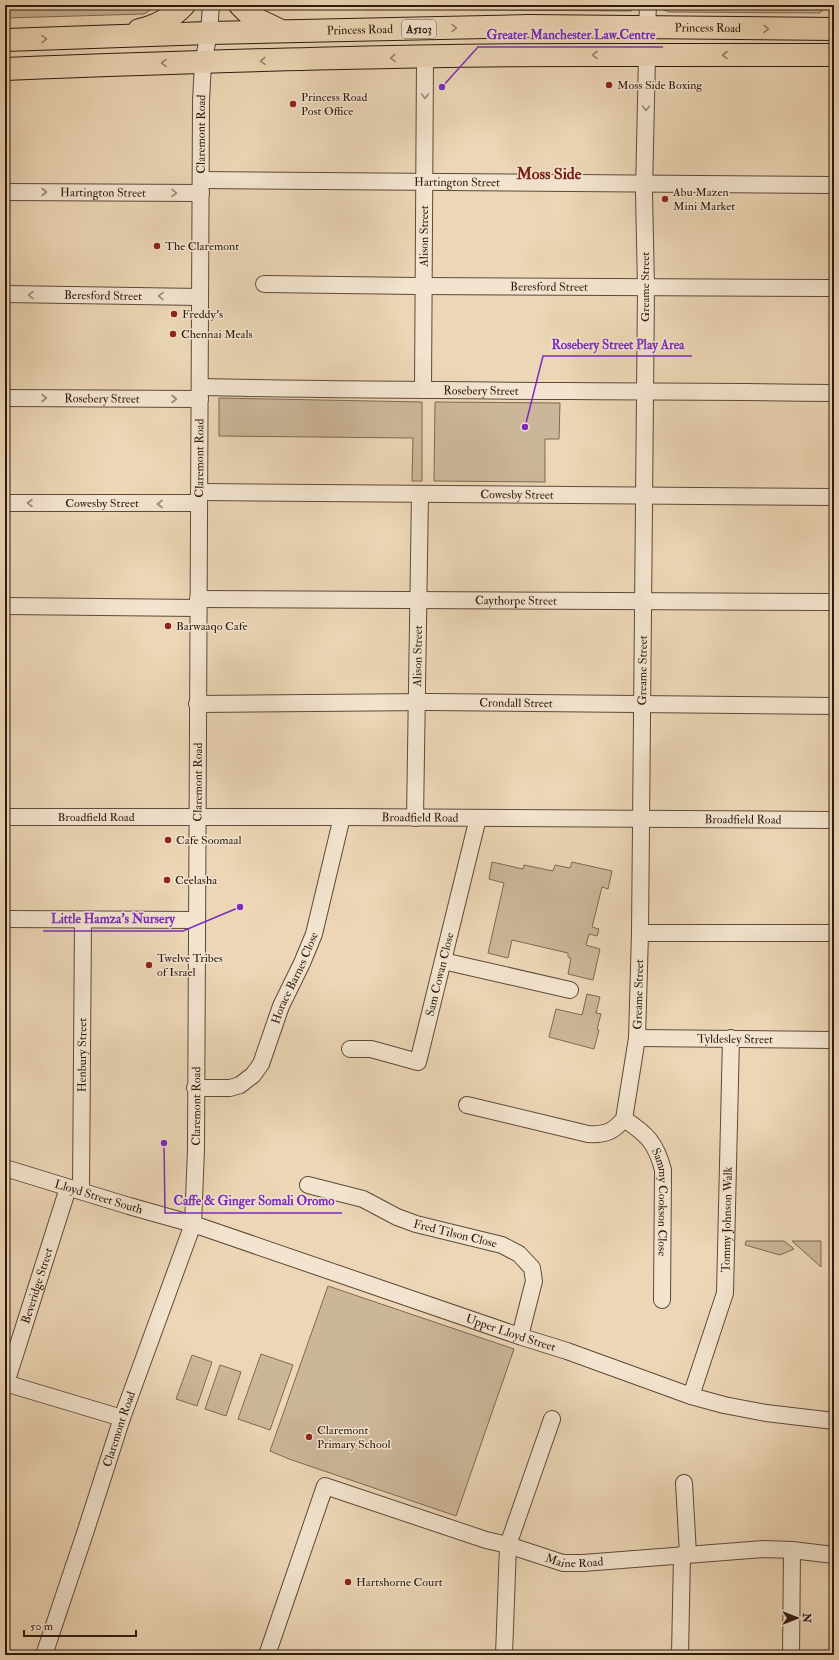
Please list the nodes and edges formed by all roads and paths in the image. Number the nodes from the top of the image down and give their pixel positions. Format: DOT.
graph roads {
  1 [pos="184,5"];
  2 [pos="211,5"];
  3 [pos="240,5"];
  4 [pos="648,5"];
  5 [pos="647,28"];
  6 [pos="834,29"];
  7 [pos="282,32"];
  8 [pos="209,33"];
  9 [pos="100,37"];
  10 [pos="5,40"];
  11 [pos="647,55"];
  12 [pos="834,55"];
  13 [pos="425,57"];
  14 [pos="203,63"];
  15 [pos="5,69"];
  16 [pos="423,181"];
  17 [pos="644,183"];
  18 [pos="834,185"];
  19 [pos="201,186"];
  20 [pos="5,192"];
  21 [pos="264,284"];
  22 [pos="423,286"];
  23 [pos="646,288"];
  24 [pos="834,288"];
  25 [pos="5,294"];
  26 [pos="200,297"];
  27 [pos="422,390"];
  28 [pos="645,390"];
  29 [pos="200,393"];
  30 [pos="834,393"];
  31 [pos="5,398"];
  32 [pos="420,494"];
  33 [pos="644,495"];
  34 [pos="834,497"];
  35 [pos="199,498"];
  36 [pos="5,503"];
  37 [pos="418,599"];
  38 [pos="642,601"];
  39 [pos="834,602"];
  40 [pos="198,603"];
  41 [pos="5,606"];
  42 [pos="417,702"];
  43 [pos="197,704"];
  44 [pos="642,705"];
  45 [pos="834,706"];
  46 [pos="5,817"];
  47 [pos="196,817"];
  48 [pos="342,817"];
  49 [pos="415,818"];
  50 [pos="478,818"];
  51 [pos="640,819"];
  52 [pos="834,820"];
  53 [pos="5,919"];
  54 [pos="83,920"];
  55 [pos="197,920"];
  56 [pos="640,933"];
  57 [pos="834,933"];
  58 [pos="443,961"];
  59 [pos="570,990"];
  60 [pos="637,1038"];
  61 [pos="731,1038"];
  62 [pos="834,1040"];
  63 [pos="350,1049"];
  64 [pos="195,1088"];
  65 [pos="467,1105"];
  66 [pos="624,1119"];
  67 [pos="5,1168"];
  68 [pos="308,1185"];
  69 [pos="74,1189"];
  70 [pos="193,1224"];
  71 [pos="662,1300"];
  72 [pos="520,1336"];
  73 [pos="6,1383"];
  74 [pos="691,1396"];
  75 [pos="122,1418"];
  76 [pos="552,1419"];
  77 [pos="834,1421"];
  78 [pos="684,1483"];
  79 [pos="508,1545"];
  80 [pos="792,1550"];
  81 [pos="685,1554"];
  82 [pos="834,1555"];
  83 [pos="44,1655"];
  84 [pos="267,1655"];
  85 [pos="504,1655"];
  86 [pos="680,1655"];
  87 [pos="791,1655"];
  1 -- 9 [label="highway"];
  2 -- 8 [label="street, Claremont Road"];
  3 -- 7 [label="highway"];
  4 -- 5 [label="street"];
  5 -- 6 [label="highway, Princess Road / A5103, one-way"];
  7 -- 5 [label="highway, Princess Road / A5103, one-way"];
  7 -- 8 [label="highway, Princess Road / A5103"];
  8 -- 9 [label="highway, Princess Road / A5103"];
  8 -- 14 [label="street, Claremont Road"];
  10 -- 9 [label="highway, Princess Road / A5103, one-way"];
  12 -- 11 [label="highway, one-way"];
  11 -- 13 [label="highway, one-way"];
  11 -- 17 [label="street, Greame Street, one-way"];
  13 -- 14 [label="highway, one-way"];
  13 -- 16 [label="street, Alison Street, one-way"];
  14 -- 15 [label="highway, one-way"];
  14 -- 19 [label="street, Claremont Road"];
  16 -- 17 [label="street, Hartington Street"];
  16 -- 19 [label="street, Hartington Street"];
  16 -- 22 [label="street, Alison Street"];
  17 -- 18 [label="street, Hartington Street"];
  17 -- 23 [label="street, Greame Street"];
  20 -- 19 [label="street, Hartington Street, one-way"];
  19 -- 26 [label="street, Claremont Road"];
  21 -- 22 [label="street, Beresford Street"];
  22 -- 23 [label="street, Beresford Street"];
  22 -- 27 [label="street, Alison Street"];
  23 -- 24 [label="street, Beresford Street"];
  23 -- 28 [label="street, Greame Street"];
  26 -- 25 [label="street, Beresford Street, one-way"];
  26 -- 29 [label="street, Claremont Road"];
  27 -- 28 [label="street, Rosebery Street"];
  27 -- 29 [label="street, Rosebery Street"];
  28 -- 30 [label="street, Rosebery Street"];
  28 -- 33 [label="street, Greame Street"];
  31 -- 29 [label="street, Rosebery Street, one-way"];
  29 -- 35 [label="street, Claremont Road"];
  32 -- 33 [label="street, Cowesby Street"];
  32 -- 35 [label="street, Cowesby Street"];
  32 -- 37 [label="street, Alison Street"];
  33 -- 34 [label="street, Cowesby Street"];
  33 -- 38 [label="street, Greame Street"];
  35 -- 36 [label="street, Cowesby Street, one-way"];
  35 -- 40 [label="street, Claremont Road"];
  37 -- 38 [label="street, Caythorpe Street"];
  37 -- 40 [label="street, Caythorpe Street"];
  37 -- 42 [label="street, Alison Street"];
  38 -- 39 [label="street, Caythorpe Street"];
  38 -- 44 [label="street, Greame Street"];
  40 -- 41 [label="street, Caythorpe Street"];
  40 -- 43 [label="street, Claremont Road"];
  42 -- 43 [label="street, Crondall Street"];
  42 -- 44 [label="street, Crondall Street"];
  42 -- 49 [label="street, Alison Street"];
  43 -- 47 [label="street, Claremont Road"];
  44 -- 45 [label="street, Crondall Street"];
  44 -- 51 [label="street, Greame Street"];
  46 -- 47 [label="street, Broadfield Road"];
  47 -- 48 [label="street, Broadfield Road"];
  47 -- 55 [label="street, Claremont Road"];
  48 -- 49 [label="street, Broadfield Road"];
  48 -- 64 [label="street, Horace Barnes Close"];
  49 -- 50 [label="street, Broadfield Road"];
  50 -- 51 [label="street, Broadfield Road"];
  50 -- 58 [label="street, Sam Cowan Close"];
  51 -- 52 [label="street, Broadfield Road"];
  51 -- 56 [label="street, Greame Street"];
  53 -- 54 [label="street"];
  54 -- 55 [label="street"];
  54 -- 69 [label="street, Henbury Street"];
  55 -- 64 [label="street, Claremont Road"];
  56 -- 57 [label="street"];
  56 -- 60 [label="street, Greame Street"];
  58 -- 59 [label="street"];
  58 -- 63 [label="street, Sam Cowan Close"];
  60 -- 61 [label="street, Tyldesley Street"];
  60 -- 66 [label="street, Greame Street"];
  61 -- 62 [label="street, Tyldesley Street"];
  61 -- 74 [label="street, Tommy Johnson Walk"];
  64 -- 70 [label="street, Claremont Road"];
  65 -- 66 [label="street"];
  66 -- 71 [label="street, Sammy Cookson Close"];
  67 -- 69 [label="street, Lloyd Street South"];
  68 -- 72 [label="street, Fred Tilson Close"];
  69 -- 70 [label="street, Lloyd Street South"];
  69 -- 73 [label="street, Beveridge Street"];
  70 -- 72 [label="street, Upper Lloyd Street"];
  70 -- 75 [label="street, Claremont Road"];
  72 -- 74 [label="street, Upper Lloyd Street"];
  73 -- 75 [label="street"];
  74 -- 77 [label="street, Upper Lloyd Street"];
  75 -- 83 [label="street, Claremont Road"];
  76 -- 79 [label="street"];
  78 -- 81 [label="street"];
  79 -- 81 [label="street, Maine Road"];
  79 -- 84 [label="street, Maine Road"];
  79 -- 85 [label="street"];
  80 -- 81 [label="street, Maine Road"];
  80 -- 82 [label="street, Maine Road"];
  80 -- 87 [label="street"];
  81 -- 86 [label="street"];
}
